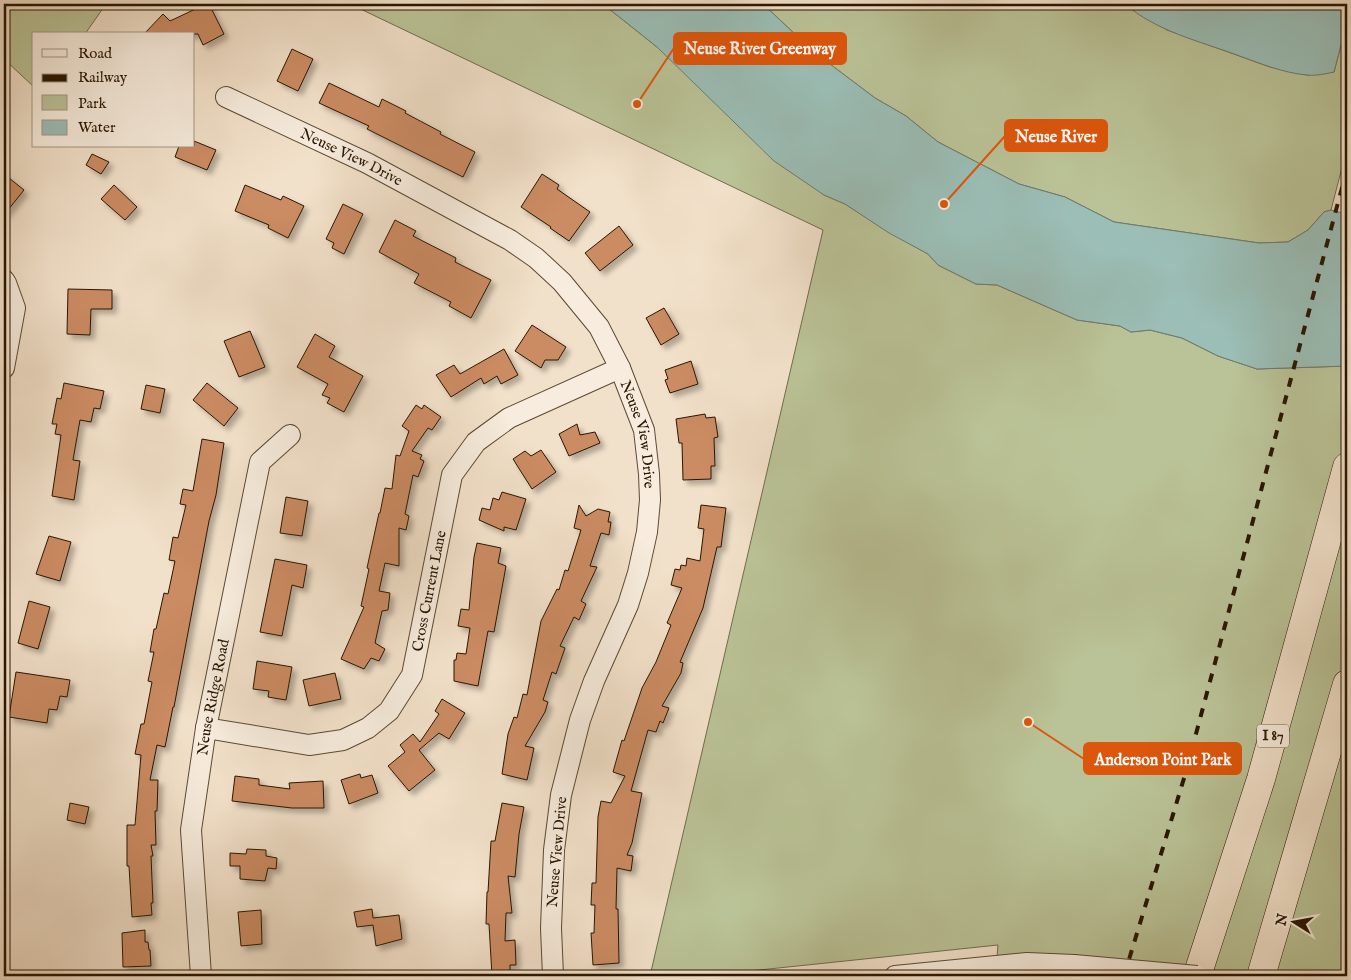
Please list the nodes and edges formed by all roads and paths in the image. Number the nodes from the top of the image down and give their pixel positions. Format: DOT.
graph roads {
  1 [pos="226,97"];
  2 [pos="4,280"];
  3 [pos="4,368"];
  4 [pos="620,368"];
  5 [pos="290,435"];
  6 [pos="1347,467"];
  7 [pos="1347,684"];
  8 [pos="206,728"];
  9 [pos="201,976"];
  10 [pos="553,976"];
  11 [pos="895,976"];
  12 [pos="1197,976"];
  13 [pos="1261,976"];
  1 -- 4 [label="street, Neuse View Drive"];
  2 -- 3 [label="street"];
  4 -- 8 [label="street, Cross Current Lane"];
  4 -- 10 [label="street, Neuse View Drive"];
  5 -- 8 [label="street, Neuse Ridge Road"];
  6 -- 12 [label="highway, I 87"];
  7 -- 13 [label="highway"];
  8 -- 9 [label="street, Neuse Ridge Road"];
  11 -- 12 [label="street, bridge"];
}
